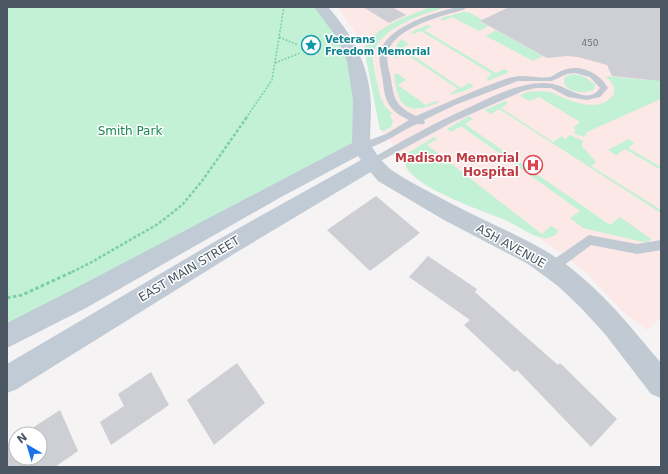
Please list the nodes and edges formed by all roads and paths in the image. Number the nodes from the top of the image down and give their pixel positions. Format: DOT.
graph roads {
  1 [pos="284,7"];
  2 [pos="321,7"];
  3 [pos="465,7"];
  4 [pos="280,37"];
  5 [pos="298,45"];
  6 [pos="300,53"];
  7 [pos="275,63"];
  8 [pos="416,120"];
  9 [pos="434,128"];
  10 [pos="367,154"];
  11 [pos="661,245"];
  12 [pos="551,268"];
  13 [pos="7,298"];
  14 [pos="7,336"];
  15 [pos="7,379"];
  16 [pos="661,384"];
  1 -- 4 [label="path"];
  2 -- 10 [label="street"];
  3 -- 8 [label="lane"];
  4 -- 5 [label="path"];
  4 -- 7 [label="path"];
  6 -- 7 [label="path"];
  7 -- 13 [label="path"];
  8 -- 9 [label="lane"];
  8 -- 9 [label="lane"];
  8 -- 10 [label="lane"];
  9 -- 10 [label="lane"];
  10 -- 12 [label="street, ASH AVENUE"];
  10 -- 14 [label="street, EAST MAIN STREET"];
  10 -- 15 [label="street, EAST MAIN STREET"];
  11 -- 12 [label="lane"];
  12 -- 16 [label="street, ASH AVENUE"];
}
